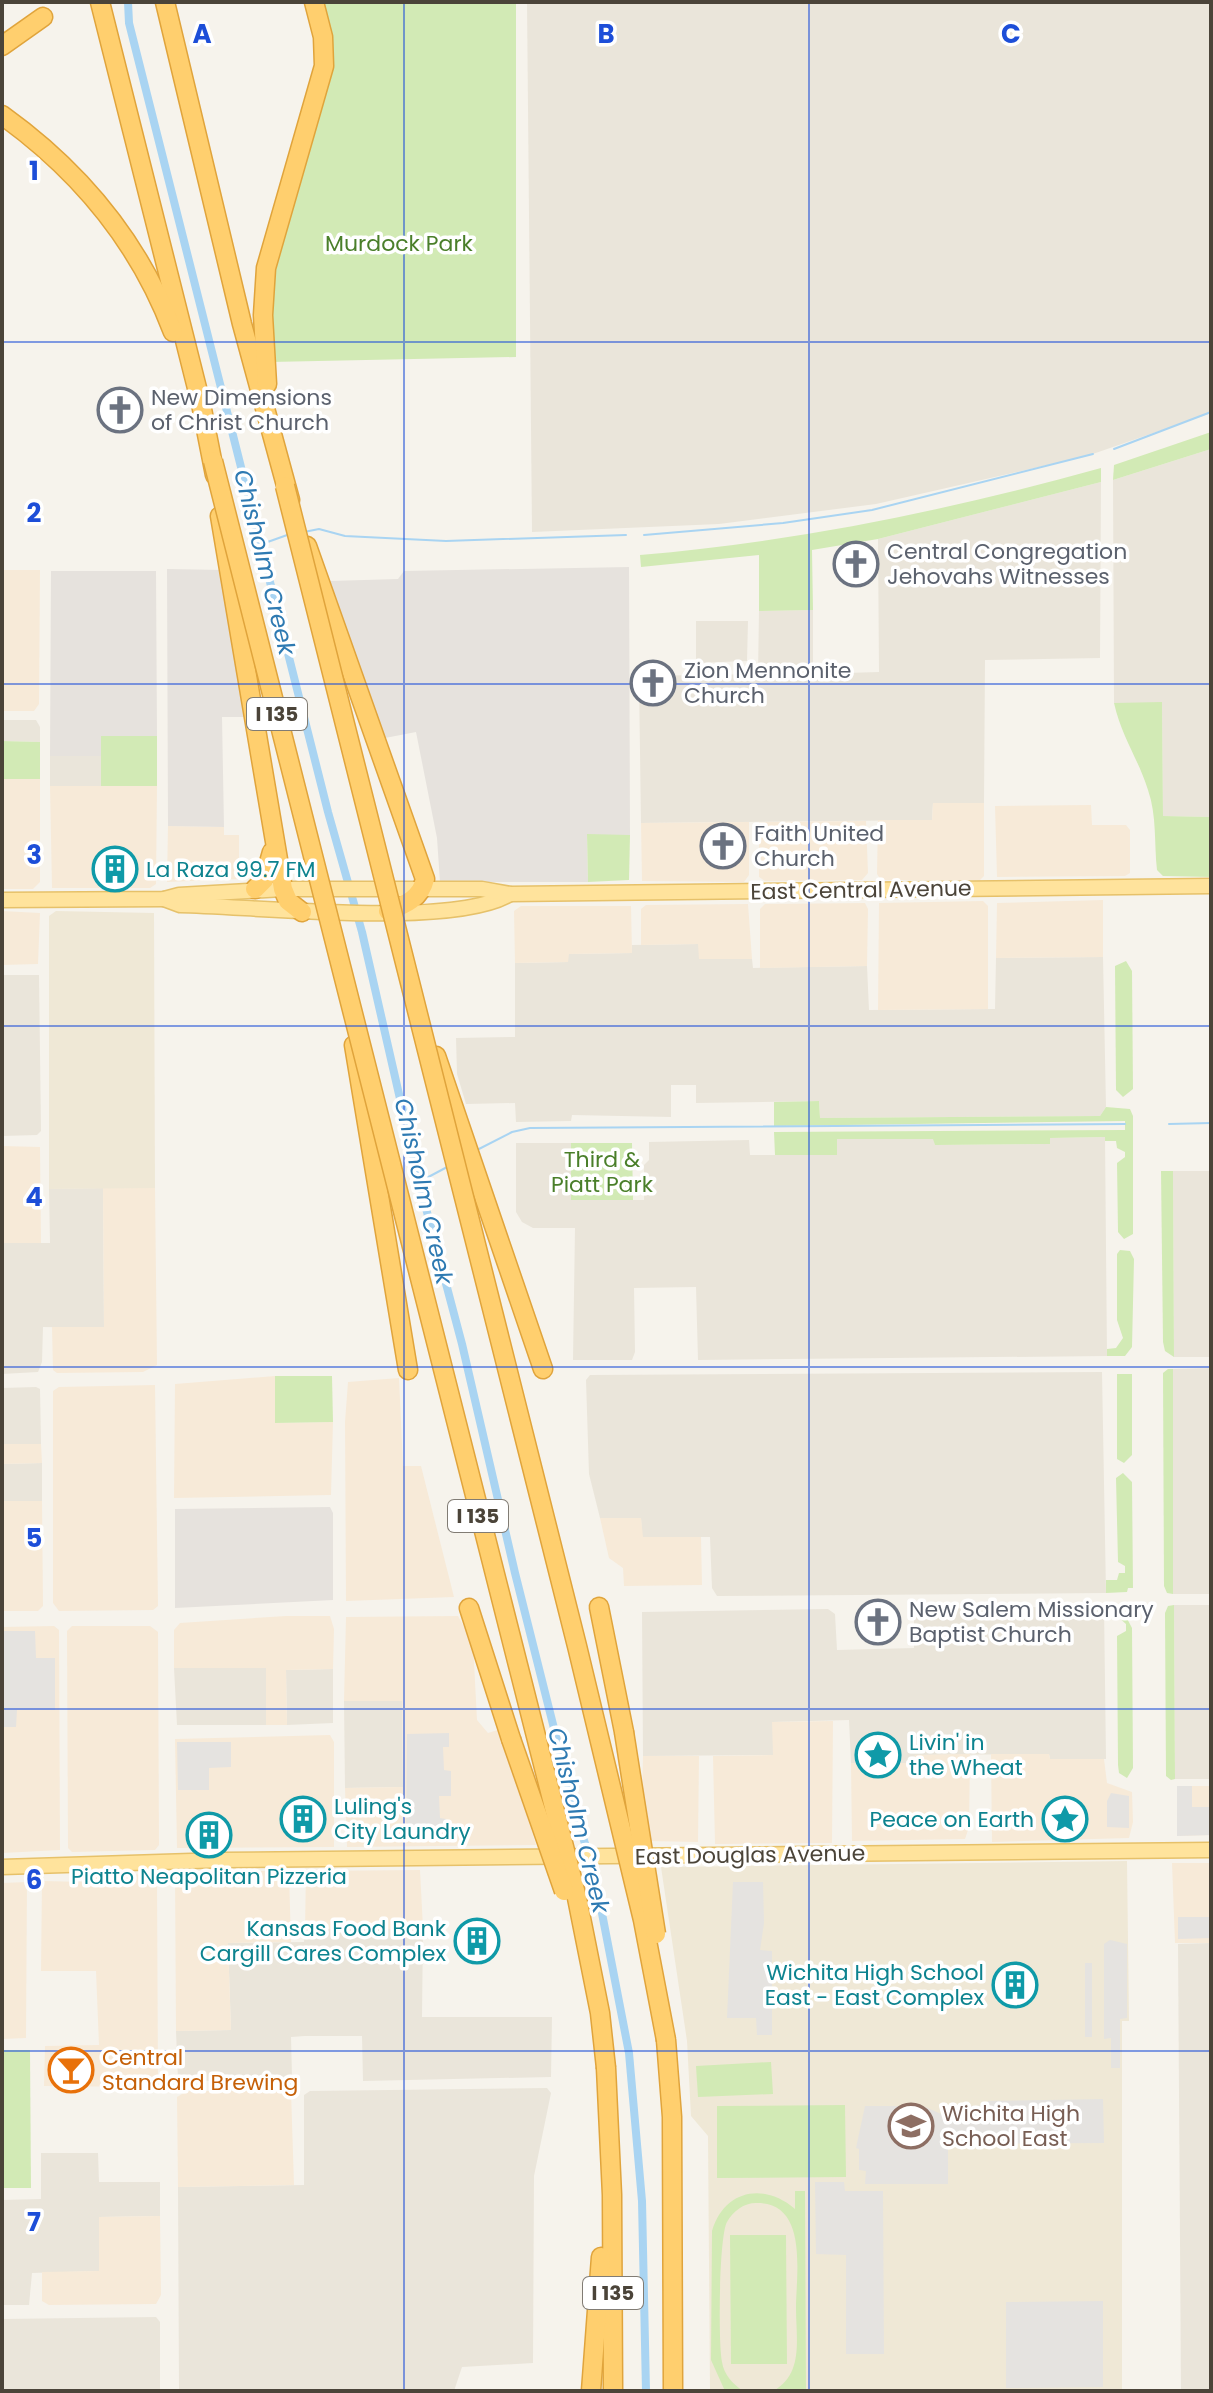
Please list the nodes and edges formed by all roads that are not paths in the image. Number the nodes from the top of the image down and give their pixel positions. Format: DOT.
graph roads {
  1 [pos="100,2"];
  2 [pos="165,2"];
  3 [pos="314,2"];
  4 [pos="43,17"];
  5 [pos="2,46"];
  6 [pos="2,115"];
  7 [pos="201,404"];
  8 [pos="274,446"];
  9 [pos="213,461"];
  10 [pos="285,486"];
  11 [pos="268,805"];
  12 [pos="1211,886"];
  13 [pos="423,888"];
  14 [pos="255,889"];
  15 [pos="283,889"];
  16 [pos="510,894"];
  17 [pos="164,899"];
  18 [pos="2,900"];
  19 [pos="388,911"];
  20 [pos="302,912"];
  21 [pos="343,966"];
  22 [pos="414,993"];
  23 [pos="543,1369"];
  24 [pos="408,1370"];
  25 [pos="599,1607"];
  26 [pos="469,1608"];
  27 [pos="1211,1850"];
  28 [pos="2,1867"];
  29 [pos="600,2013"];
  30 [pos="666,2040"];
  31 [pos="612,2195"];
  32 [pos="673,2319"];
  33 [pos="591,2391"];
  34 [pos="613,2391"];
  35 [pos="673,2391"];
  36 [pos="680,2391"];
  1 -- 7 [label="highway, I 135"];
  2 -- 8 [label="highway, I 135"];
  3 -- 8 [label="highway"];
  4 -- 5 [label="highway"];
  6 -- 7 [label="highway"];
  7 -- 9 [label="highway, I 135"];
  8 -- 10 [label="highway, I 135"];
  9 -- 11 [label="highway, bridge"];
  9 -- 21 [label="highway, I 135, bridge"];
  10 -- 13 [label="highway, bridge"];
  10 -- 22 [label="highway, I 135, bridge"];
  11 -- 14 [label="highway"];
  11 -- 15 [label="highway"];
  12 -- 16 [label="main road, East Central Avenue"];
  13 -- 15 [label="main road, East Central Avenue"];
  13 -- 16 [label="main road, East Central Avenue"];
  13 -- 19 [label="highway"];
  14 -- 15 [label="main road, East Central Avenue"];
  14 -- 17 [label="main road, East Central Avenue"];
  15 -- 20 [label="highway"];
  16 -- 19 [label="main road, East Central Avenue"];
  17 -- 18 [label="main road, East Central Avenue"];
  17 -- 20 [label="main road, East Central Avenue"];
  19 -- 20 [label="main road, East Central Avenue"];
  21 -- 24 [label="highway, bridge"];
  21 -- 29 [label="highway, I 135, bridge"];
  22 -- 23 [label="highway, bridge"];
  22 -- 30 [label="highway, I 135, bridge"];
  25 -- 30 [label="highway, bridge"];
  26 -- 29 [label="highway, bridge"];
  27 -- 28 [label="main road, East Douglas Avenue"];
  29 -- 31 [label="highway, I 135, bridge"];
  30 -- 32 [label="highway, I 135"];
  31 -- 33 [label="highway"];
  31 -- 34 [label="highway, I 135"];
  32 -- 35 [label="highway"];
  32 -- 36 [label="highway"];
}
